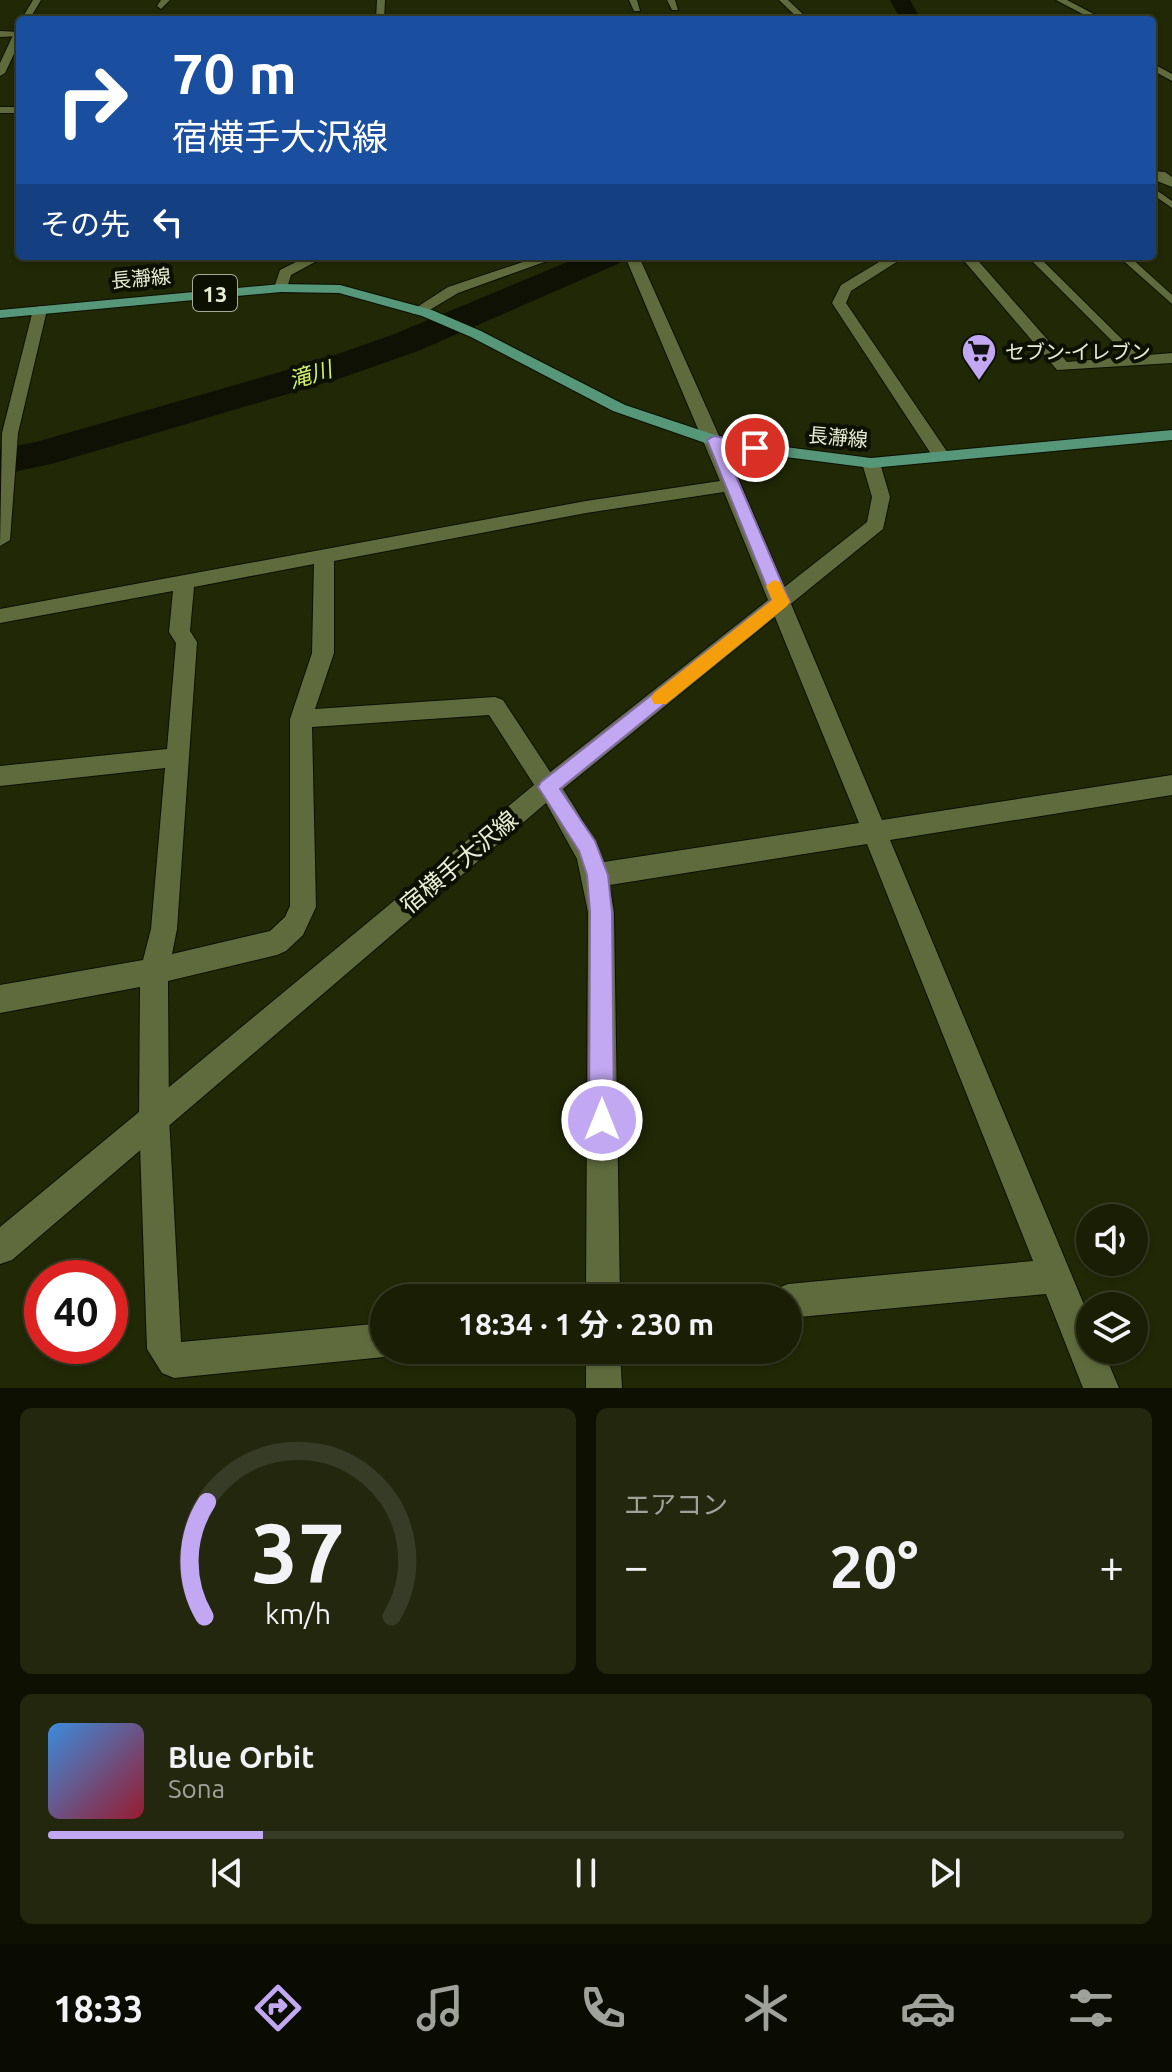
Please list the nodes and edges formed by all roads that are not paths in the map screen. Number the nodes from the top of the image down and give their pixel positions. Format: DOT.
graph roads {
  1 [pos="783,0"];
  2 [pos="1060,0"];
  3 [pos="801,16"];
  4 [pos="1093,16"];
  5 [pos="16,53"];
  6 [pos="0,73"];
  7 [pos="311,260"];
  8 [pos="542,260"];
  9 [pos="892,260"];
  10 [pos="970,260"];
  11 [pos="1036,260"];
  12 [pos="1127,260"];
  13 [pos="634,261"];
  14 [pos="281,288"];
  15 [pos="1172,301"];
  16 [pos="40,310"];
  17 [pos="423,312"];
  18 [pos="0,314"];
  19 [pos="1172,358"];
  20 [pos="1138,361"];
  21 [pos="1172,435"];
  22 [pos="6,436"];
  23 [pos="714,440"];
  24 [pos="941,456"];
  25 [pos="871,463"];
  26 [pos="732,485"];
  27 [pos="0,540"];
  28 [pos="324,558"];
  29 [pos="184,584"];
  30 [pos="781,602"];
  31 [pos="0,616"];
  32 [pos="301,719"];
  33 [pos="180,757"];
  34 [pos="0,776"];
  35 [pos="1171,786"];
  36 [pos="548,787"];
  37 [pos="874,831"];
  38 [pos="597,875"];
  39 [pos="154,971"];
  40 [pos="0,999"];
  41 [pos="154,1117"];
  42 [pos="0,1248"];
  43 [pos="1055,1276"];
  44 [pos="603,1284"];
  45 [pos="802,1300"];
  46 [pos="370,1341"];
  47 [pos="603,1364"];
  48 [pos="604,1388"];
  49 [pos="1101,1388"];
  1 -- 3 [label="street"];
  2 -- 4 [label="street"];
  5 -- 6 [label="street"];
  7 -- 14 [label="street"];
  8 -- 17 [label="street"];
  9 -- 24 [label="street"];
  10 -- 20 [label="street"];
  11 -- 20 [label="lane"];
  12 -- 15 [label="lane"];
  13 -- 23 [label="street"];
  14 -- 16 [label="main road, 長瀞線 / 13"];
  14 -- 17 [label="main road, 長瀞線 / 13"];
  16 -- 18 [label="main road, 長瀞線 / 13"];
  16 -- 22 [label="street"];
  17 -- 23 [label="main road, 長瀞線 / 13"];
  19 -- 20 [label="street"];
  21 -- 24 [label="main road, 長瀞線 / 13"];
  22 -- 27 [label="street"];
  23 -- 25 [label="main road, 長瀞線 / 13"];
  23 -- 26 [label="street"];
  24 -- 25 [label="main road, 長瀞線 / 13"];
  25 -- 30 [label="street, 宿横手大沢線"];
  26 -- 28 [label="street"];
  26 -- 30 [label="street"];
  28 -- 29 [label="street"];
  28 -- 32 [label="street"];
  29 -- 31 [label="street"];
  29 -- 33 [label="street"];
  30 -- 36 [label="street, 宿横手大沢線"];
  30 -- 37 [label="street"];
  32 -- 36 [label="street"];
  32 -- 39 [label="street"];
  33 -- 34 [label="street"];
  33 -- 39 [label="street"];
  35 -- 37 [label="street"];
  36 -- 38 [label="street"];
  36 -- 41 [label="street, 宿横手大沢線"];
  37 -- 38 [label="street"];
  37 -- 43 [label="street"];
  38 -- 44 [label="street"];
  39 -- 40 [label="street"];
  39 -- 41 [label="street"];
  41 -- 42 [label="street, 宿横手大沢線"];
  41 -- 46 [label="street"];
  43 -- 45 [label="street"];
  43 -- 49 [label="street"];
  47 -- 48 [label="street"];
}
